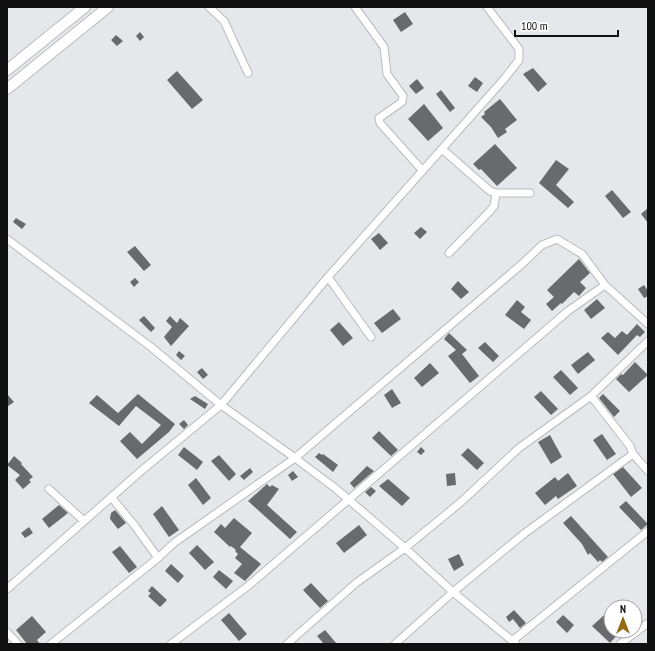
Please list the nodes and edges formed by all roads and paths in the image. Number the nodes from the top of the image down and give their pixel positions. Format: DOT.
graph roads {
  1 [pos="85,7"];
  2 [pos="108,7"];
  3 [pos="209,7"];
  4 [pos="355,7"];
  5 [pos="487,7"];
  6 [pos="7,70"];
  7 [pos="248,72"];
  8 [pos="7,89"];
  9 [pos="442,149"];
  10 [pos="422,170"];
  11 [pos="496,193"];
  12 [pos="530,193"];
  13 [pos="7,239"];
  14 [pos="448,253"];
  15 [pos="328,277"];
  16 [pos="605,284"];
  17 [pos="648,324"];
  18 [pos="371,337"];
  19 [pos="648,341"];
  20 [pos="591,396"];
  21 [pos="221,405"];
  22 [pos="633,454"];
  23 [pos="296,458"];
  24 [pos="648,471"];
  25 [pos="49,489"];
  26 [pos="111,497"];
  27 [pos="348,500"];
  28 [pos="84,521"];
  29 [pos="648,531"];
  30 [pos="405,548"];
  31 [pos="158,558"];
  32 [pos="7,589"];
  33 [pos="453,592"];
  34 [pos="648,623"];
  35 [pos="7,632"];
  36 [pos="514,642"];
  37 [pos="18,644"];
  38 [pos="51,644"];
  39 [pos="171,644"];
  40 [pos="287,644"];
  41 [pos="395,644"];
  42 [pos="620,644"];
  1 -- 6 [label="highway"];
  2 -- 8 [label="highway"];
  3 -- 7 [label="street"];
  4 -- 10 [label="street"];
  5 -- 9 [label="street"];
  9 -- 10 [label="street"];
  9 -- 11 [label="street"];
  10 -- 15 [label="street"];
  11 -- 12 [label="street"];
  11 -- 14 [label="street"];
  13 -- 21 [label="street"];
  15 -- 18 [label="street"];
  15 -- 21 [label="street"];
  16 -- 17 [label="street"];
  16 -- 23 [label="street"];
  16 -- 27 [label="street"];
  19 -- 20 [label="street"];
  20 -- 22 [label="street"];
  20 -- 30 [label="street"];
  21 -- 23 [label="street"];
  21 -- 26 [label="street"];
  22 -- 24 [label="street"];
  22 -- 33 [label="street"];
  23 -- 27 [label="street"];
  23 -- 31 [label="street"];
  25 -- 28 [label="street"];
  26 -- 28 [label="street"];
  26 -- 31 [label="street"];
  27 -- 30 [label="street"];
  27 -- 39 [label="street"];
  28 -- 32 [label="street"];
  29 -- 36 [label="street"];
  30 -- 33 [label="street"];
  30 -- 40 [label="street"];
  31 -- 38 [label="street"];
  33 -- 36 [label="street"];
  33 -- 41 [label="street"];
  34 -- 42 [label="street"];
  35 -- 37 [label="street"];
}
